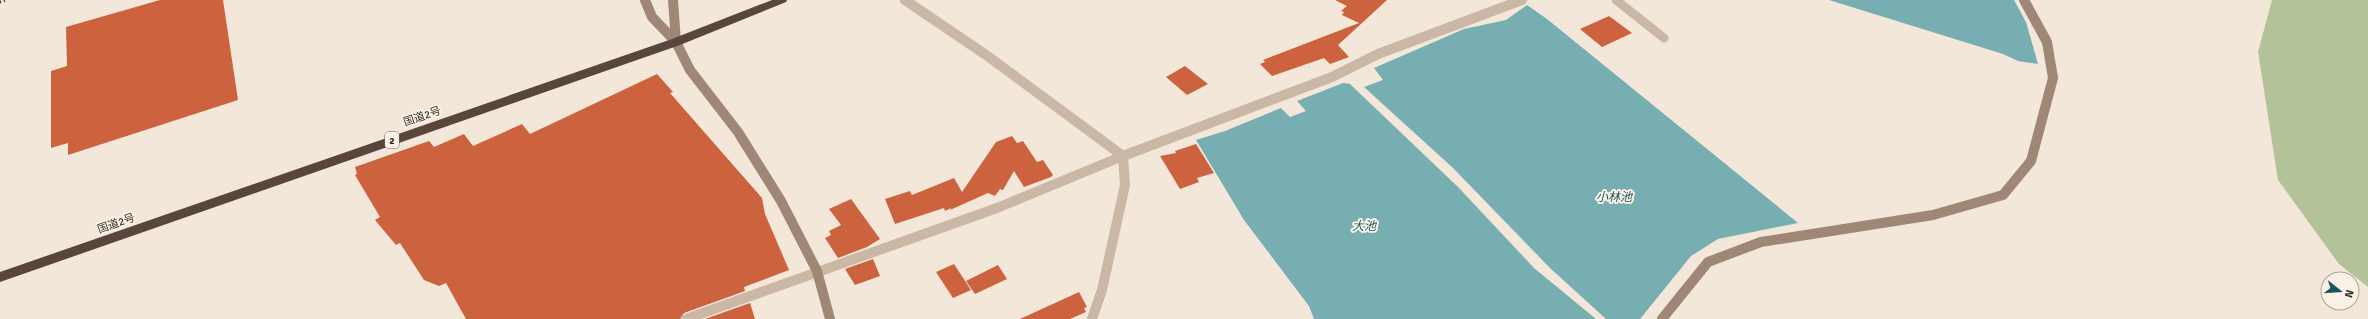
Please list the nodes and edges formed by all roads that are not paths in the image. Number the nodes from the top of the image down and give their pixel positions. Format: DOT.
graph roads {
  1 [pos="645,0"];
  2 [pos="673,0"];
  3 [pos="782,0"];
  4 [pos="905,0"];
  5 [pos="1522,0"];
  6 [pos="1616,0"];
  7 [pos="2024,0"];
  8 [pos="1664,38"];
  9 [pos="676,42"];
  10 [pos="1123,156"];
  11 [pos="817,271"];
  12 [pos="0,277"];
  13 [pos="686,319"];
  14 [pos="830,319"];
  15 [pos="1092,319"];
  16 [pos="1662,319"];
  1 -- 9 [label="street"];
  2 -- 9 [label="street"];
  3 -- 9 [label="highway, 国道2号 / 2"];
  4 -- 10 [label="street"];
  5 -- 10 [label="street"];
  6 -- 8 [label="lane"];
  7 -- 16 [label="street"];
  9 -- 11 [label="street"];
  9 -- 12 [label="highway, 国道2号 / 2"];
  10 -- 11 [label="street"];
  10 -- 15 [label="street"];
  11 -- 13 [label="street"];
  11 -- 14 [label="street"];
}
